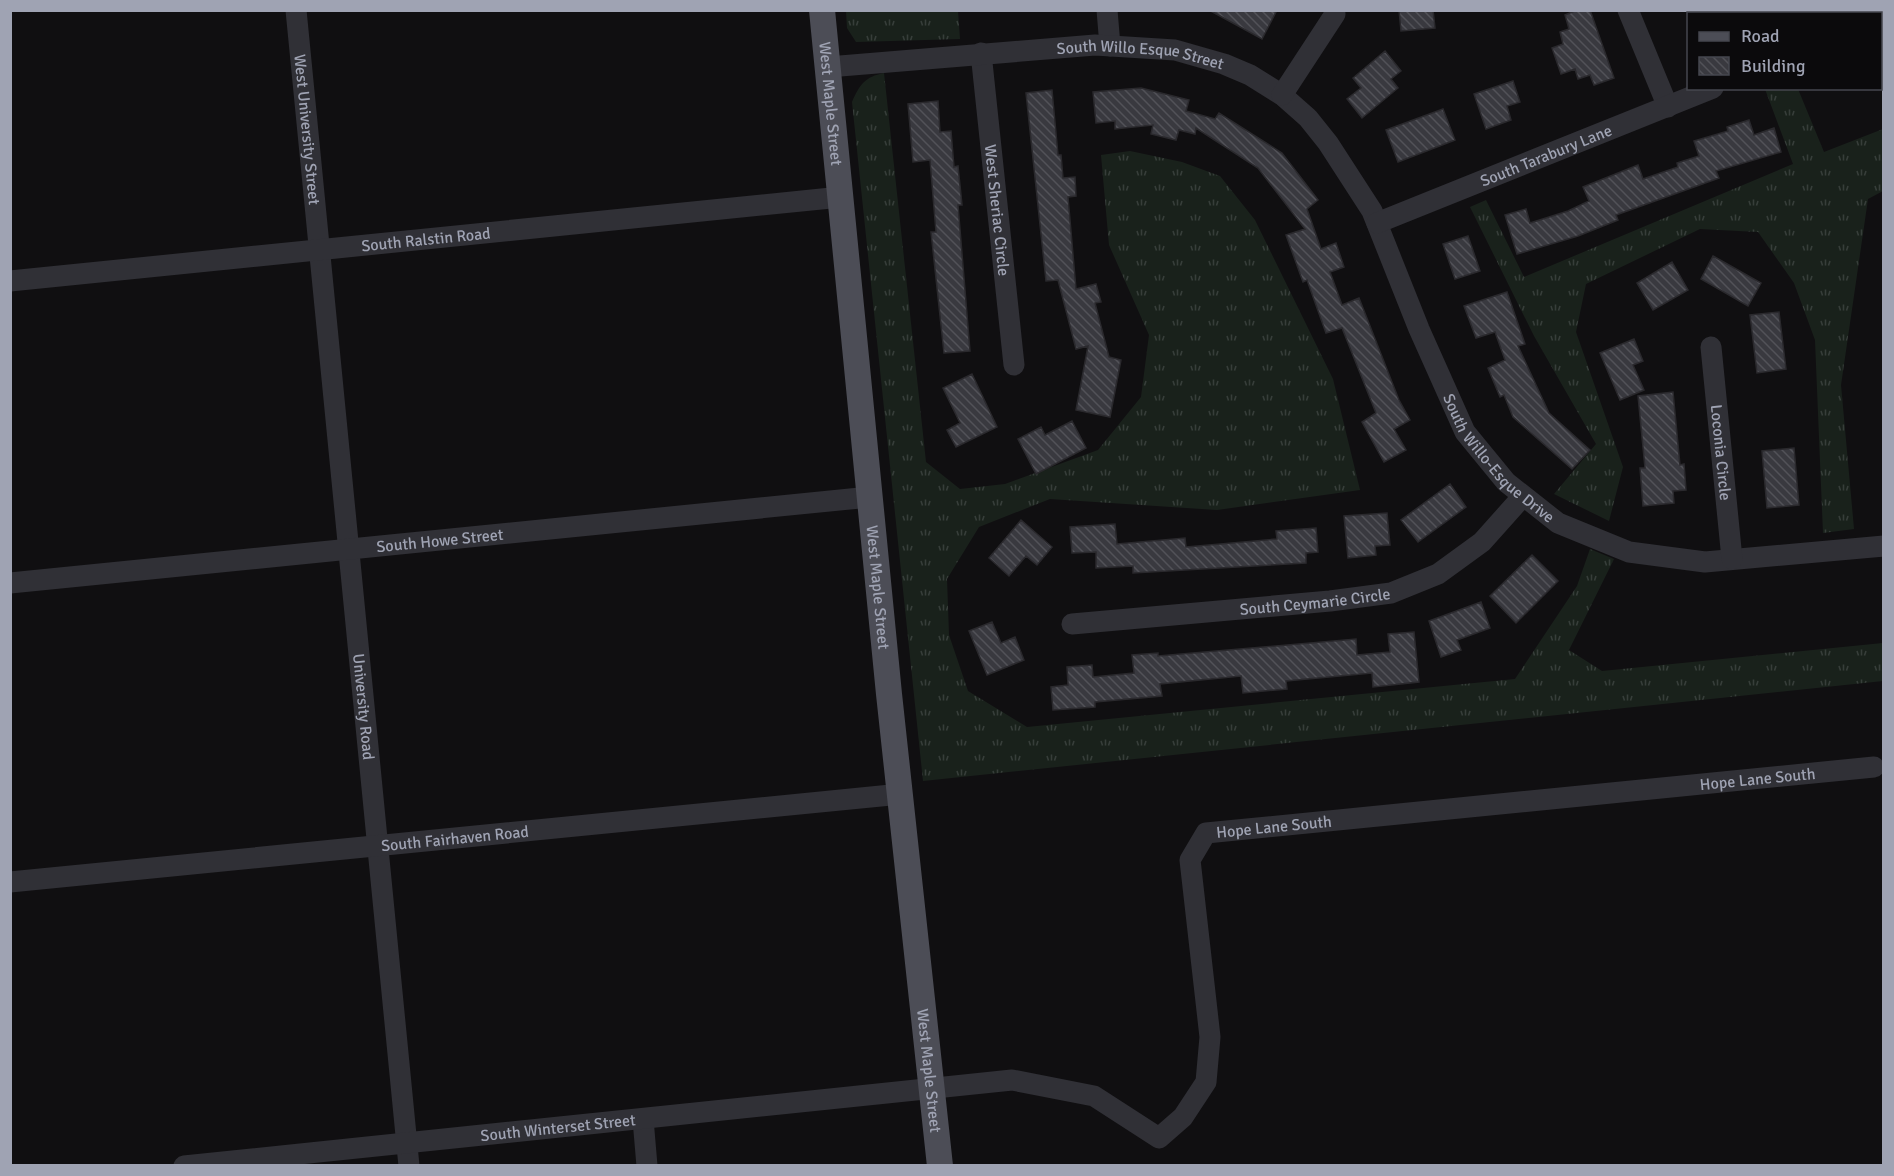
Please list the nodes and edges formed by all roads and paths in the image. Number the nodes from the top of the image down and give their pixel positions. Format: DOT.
graph roads {
  1 [pos="296,10"];
  2 [pos="822,10"];
  3 [pos="1107,10"];
  4 [pos="1628,10"];
  5 [pos="1335,14"];
  6 [pos="1110,46"];
  7 [pos="981,53"];
  8 [pos="828,66"];
  9 [pos="1708,90"];
  10 [pos="1282,95"];
  11 [pos="1668,106"];
  12 [pos="841,197"];
  13 [pos="1377,223"];
  14 [pos="319,249"];
  15 [pos="10,281"];
  16 [pos="1711,347"];
  17 [pos="1014,365"];
  18 [pos="1524,496"];
  19 [pos="870,497"];
  20 [pos="1884,546"];
  21 [pos="349,549"];
  22 [pos="1732,560"];
  23 [pos="10,583"];
  24 [pos="1072,624"];
  25 [pos="1874,767"];
  26 [pos="901,794"];
  27 [pos="377,845"];
  28 [pos="10,882"];
  29 [pos="933,1089"];
  30 [pos="643,1119"];
  31 [pos="407,1143"];
  32 [pos="184,1166"];
  33 [pos="410,1166"];
  34 [pos="647,1166"];
  35 [pos="940,1166"];
  1 -- 14 [label="street, West University Street"];
  2 -- 8 [label="main road, West Maple Street"];
  3 -- 6 [label="street"];
  4 -- 11 [label="street"];
  5 -- 10 [label="street"];
  6 -- 7 [label="street, South Willo Esque Street"];
  6 -- 10 [label="street, South Willo Esque Street"];
  7 -- 8 [label="street, South Willo Esque Street"];
  7 -- 17 [label="street, West Sheriac Circle"];
  8 -- 12 [label="main road, West Maple Street"];
  9 -- 11 [label="street, South Tarabury Lane"];
  10 -- 13 [label="street, South Willo Esque Street"];
  11 -- 13 [label="street, South Tarabury Lane"];
  12 -- 14 [label="street, South Ralstin Road"];
  12 -- 19 [label="main road, West Maple Street"];
  13 -- 18 [label="street, South Willo-Esque Drive"];
  14 -- 15 [label="street, South Ralstin Road"];
  14 -- 21 [label="street, University Road"];
  16 -- 22 [label="street, Loconia Circle"];
  18 -- 22 [label="street, South Willo-Esque Drive"];
  18 -- 24 [label="street, South Ceymarie Circle"];
  19 -- 21 [label="street, South Howe Street"];
  19 -- 26 [label="main road, West Maple Street"];
  20 -- 22 [label="street"];
  21 -- 23 [label="street, South Howe Street"];
  21 -- 27 [label="street, University Road"];
  25 -- 29 [label="street, Hope Lane South"];
  26 -- 27 [label="street, South Fairhaven Road"];
  26 -- 29 [label="main road, West Maple Street"];
  27 -- 28 [label="street, South Fairhaven Road"];
  27 -- 31 [label="street, University Road"];
  29 -- 30 [label="street, South Winterset Street"];
  29 -- 35 [label="main road, West Maple Street"];
  30 -- 31 [label="street, South Winterset Street"];
  30 -- 34 [label="street"];
  31 -- 32 [label="street, South Winterset Street"];
  31 -- 33 [label="street, University Road"];
}
